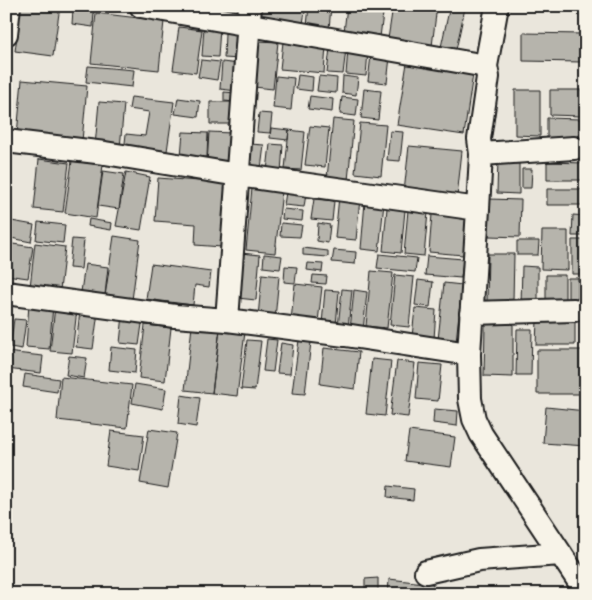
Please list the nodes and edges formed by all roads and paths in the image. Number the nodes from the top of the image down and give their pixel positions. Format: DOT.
graph roads {
  1 [pos="9,6"];
  2 [pos="141,6"];
  3 [pos="497,6"];
  4 [pos="249,15"];
  5 [pos="6,34"];
  6 [pos="486,66"];
  7 [pos="6,140"];
  8 [pos="574,148"];
  9 [pos="481,154"];
  10 [pos="238,175"];
  11 [pos="478,209"];
  12 [pos="6,293"];
  13 [pos="574,310"];
  14 [pos="472,313"];
  15 [pos="227,320"];
  16 [pos="469,354"];
  17 [pos="561,554"];
  18 [pos="426,572"];
  19 [pos="586,592"];
  1 -- 5 [label="street"];
  2 -- 4 [label="street"];
  3 -- 6 [label="street"];
  4 -- 6 [label="street"];
  4 -- 10 [label="street"];
  6 -- 9 [label="street"];
  7 -- 10 [label="street"];
  8 -- 9 [label="street"];
  9 -- 11 [label="street"];
  10 -- 11 [label="street"];
  10 -- 15 [label="street"];
  11 -- 14 [label="street"];
  12 -- 15 [label="street"];
  13 -- 14 [label="street"];
  14 -- 16 [label="street"];
  15 -- 16 [label="street"];
  16 -- 17 [label="street"];
  17 -- 18 [label="street"];
  17 -- 19 [label="street"];
}
